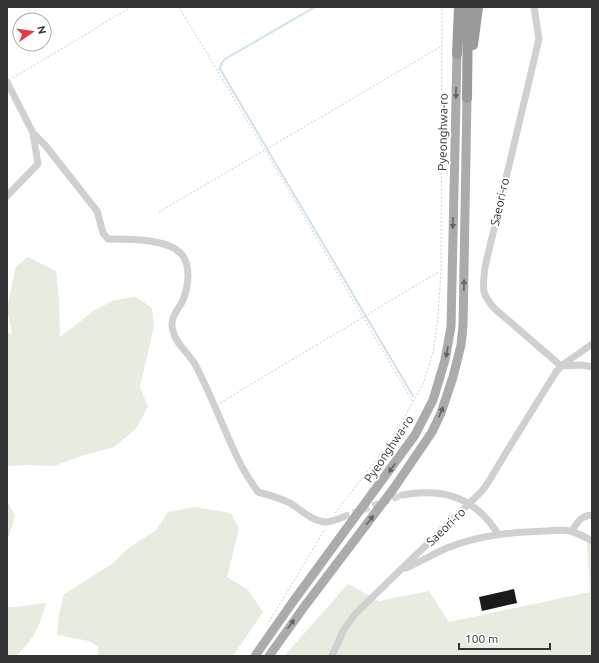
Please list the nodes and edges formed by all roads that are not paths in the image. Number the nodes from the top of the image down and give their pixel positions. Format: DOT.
graph roads {
  1 [pos="453,7"];
  2 [pos="459,7"];
  3 [pos="468,7"];
  4 [pos="478,7"];
  5 [pos="534,7"];
  6 [pos="457,37"];
  7 [pos="457,54"];
  8 [pos="7,82"];
  9 [pos="468,85"];
  10 [pos="467,98"];
  11 [pos="33,133"];
  12 [pos="7,196"];
  13 [pos="592,344"];
  14 [pos="561,366"];
  15 [pos="592,367"];
  16 [pos="402,495"];
  17 [pos="470,504"];
  18 [pos="592,514"];
  19 [pos="343,517"];
  20 [pos="572,531"];
  21 [pos="498,534"];
  22 [pos="592,541"];
  23 [pos="402,569"];
  24 [pos="256,656"];
  25 [pos="269,656"];
  26 [pos="332,656"];
  1 -- 6 [label="highway"];
  2 -- 6 [label="highway"];
  3 -- 9 [label="highway"];
  4 -- 9 [label="highway"];
  5 -- 14 [label="street, Saeori-ro"];
  6 -- 7 [label="highway"];
  7 -- 24 [label="main road, Pyeonghwa-ro, one-way"];
  8 -- 11 [label="street"];
  9 -- 10 [label="highway"];
  25 -- 10 [label="main road, Pyeonghwa-ro, one-way"];
  11 -- 12 [label="street"];
  11 -- 19 [label="street"];
  13 -- 14 [label="street, Saeori-ro"];
  14 -- 15 [label="street"];
  14 -- 17 [label="street, Saeori-ro"];
  16 -- 17 [label="street"];
  17 -- 21 [label="street"];
  17 -- 23 [label="street, Saeori-ro"];
  18 -- 20 [label="street"];
  20 -- 21 [label="street"];
  20 -- 22 [label="street"];
  21 -- 23 [label="street"];
  23 -- 26 [label="street, Saeori-ro"];
}
